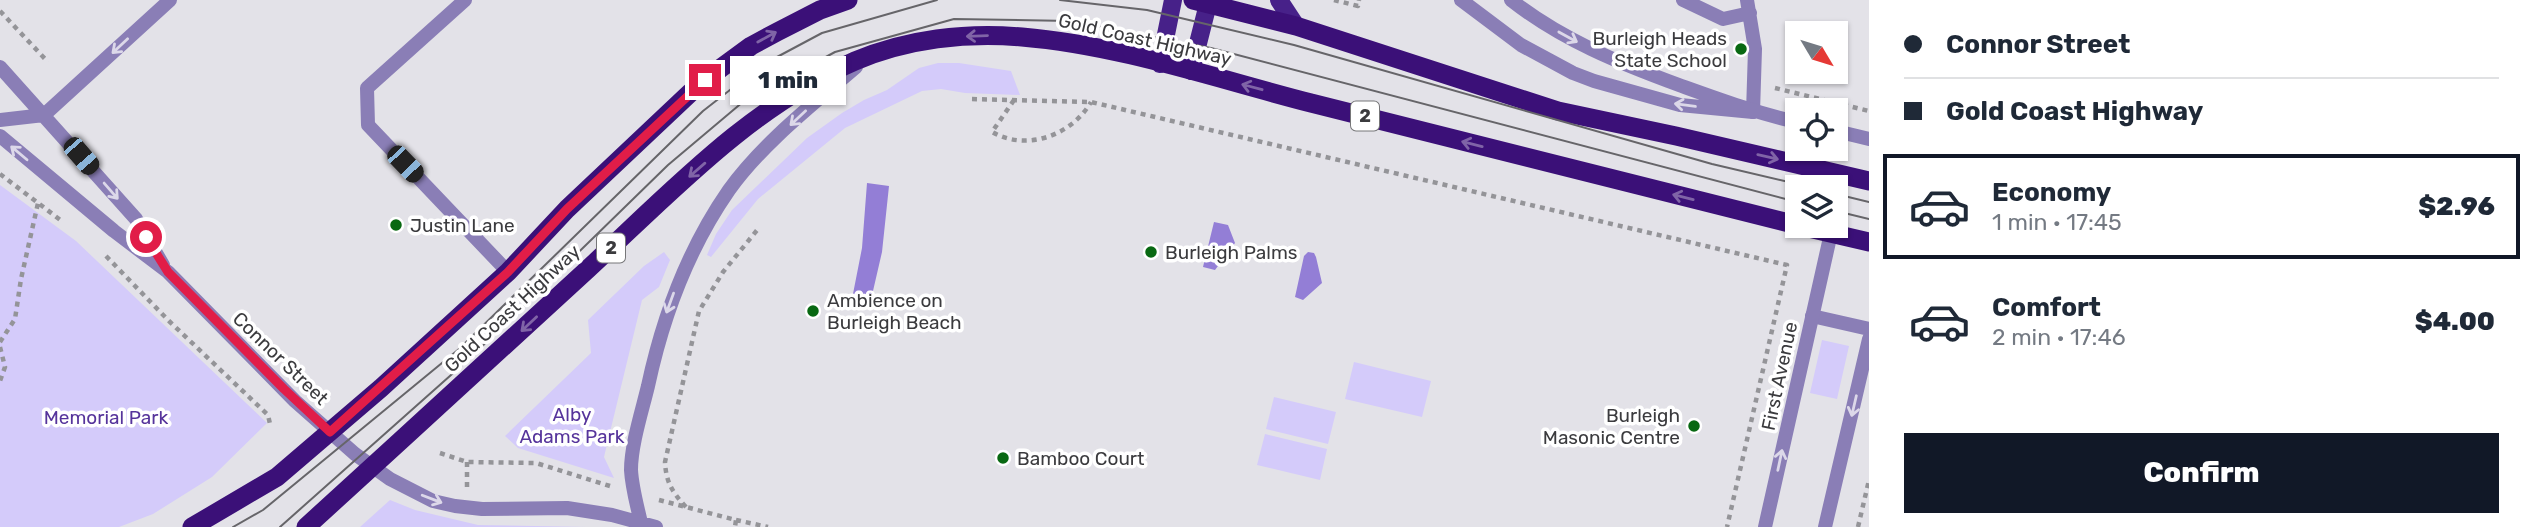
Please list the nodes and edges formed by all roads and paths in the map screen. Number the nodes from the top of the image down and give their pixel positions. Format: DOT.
graph roads {
  1 [pos="170,0"];
  2 [pos="465,0"];
  3 [pos="829,0"];
  4 [pos="848,0"];
  5 [pos="1173,0"];
  6 [pos="1279,0"];
  7 [pos="1334,0"];
  8 [pos="1359,0"];
  9 [pos="1461,0"];
  10 [pos="1511,0"];
  11 [pos="1683,0"];
  12 [pos="1203,1"];
  13 [pos="1475,6"];
  14 [pos="1749,7"];
  15 [pos="0,11"];
  16 [pos="800,20"];
  17 [pos="1296,26"];
  18 [pos="867,57"];
  19 [pos="48,62"];
  20 [pos="1160,64"];
  21 [pos="0,67"];
  22 [pos="1191,71"];
  23 [pos="1772,87"];
  24 [pos="972,99"];
  25 [pos="1015,100"];
  26 [pos="1091,102"];
  27 [pos="1869,111"];
  28 [pos="1753,112"];
  29 [pos="44,115"];
  30 [pos="1785,119"];
  31 [pos="0,120"];
  32 [pos="1848,134"];
  33 [pos="0,136"];
  34 [pos="1869,139"];
  35 [pos="0,174"];
  36 [pos="1869,181"];
  37 [pos="38,202"];
  38 [pos="1785,222"];
  39 [pos="69,226"];
  40 [pos="758,229"];
  41 [pos="1848,237"];
  42 [pos="1830,238"];
  43 [pos="1869,242"];
  44 [pos="99,248"];
  45 [pos="168,272"];
  46 [pos="508,272"];
  47 [pos="1812,316"];
  48 [pos="1869,329"];
  49 [pos="1869,339"];
  50 [pos="0,342"];
  51 [pos="0,347"];
  52 [pos="0,381"];
  53 [pos="270,424"];
  54 [pos="330,432"];
  55 [pos="439,453"];
  56 [pos="467,462"];
  57 [pos="372,468"];
  58 [pos="1869,480"];
  59 [pos="467,488"];
  60 [pos="614,488"];
  61 [pos="659,500"];
  62 [pos="686,507"];
  63 [pos="736,520"];
  64 [pos="642,525"];
  65 [pos="192,527"];
  66 [pos="306,527"];
  67 [pos="656,527"];
  68 [pos="735,527"];
  69 [pos="768,527"];
  70 [pos="1727,527"];
  71 [pos="1765,527"];
  72 [pos="1825,527"];
  73 [pos="1858,527"];
  1 -- 29 [label="street, one-way"];
  2 -- 46 [label="street"];
  3 -- 16 [label="main road"];
  4 -- 16 [label="highway, Gold Coast Highway"];
  5 -- 20 [label="main road"];
  6 -- 17 [label="main road"];
  7 -- 8 [label="path"];
  9 -- 13 [label="street"];
  10 -- 28 [label="street, one-way"];
  11 -- 14 [label="street"];
  12 -- 17 [label="highway"];
  12 -- 22 [label="main road"];
  28 -- 13 [label="street, one-way"];
  14 -- 28 [label="street"];
  15 -- 19 [label="path"];
  46 -- 16 [label="highway, Gold Coast Highway, one-way"];
  17 -- 36 [label="highway, one-way"];
  20 -- 18 [label="highway, Gold Coast Highway / 2, one-way"];
  18 -- 57 [label="highway, Gold Coast Highway / 2, one-way"];
  18 -- 64 [label="street, one-way"];
  20 -- 22 [label="highway, Gold Coast Highway / 2"];
  21 -- 29 [label="street, Connor Street"];
  38 -- 22 [label="highway, Gold Coast Highway / 2, one-way"];
  23 -- 27 [label="path"];
  24 -- 25 [label="path"];
  25 -- 26 [label="path"];
  25 -- 26 [label="path"];
  26 -- 70 [label="path"];
  28 -- 30 [label="street"];
  29 -- 31 [label="street"];
  29 -- 45 [label="street, Connor Street, one-way"];
  32 -- 34 [label="street"];
  45 -- 33 [label="street, Connor Street, one-way"];
  35 -- 37 [label="path"];
  37 -- 39 [label="path"];
  37 -- 50 [label="path"];
  40 -- 62 [label="path"];
  41 -- 43 [label="highway, Gold Coast Highway / 2"];
  42 -- 47 [label="street, First Avenue"];
  44 -- 53 [label="path"];
  45 -- 54 [label="street, Connor Street"];
  46 -- 54 [label="highway, Gold Coast Highway"];
  47 -- 48 [label="street"];
  71 -- 47 [label="street, First Avenue, one-way"];
  49 -- 72 [label="street, one-way"];
  51 -- 52 [label="path"];
  54 -- 57 [label="street, Connor Street"];
  54 -- 65 [label="highway, Gold Coast Highway"];
  55 -- 56 [label="path"];
  56 -- 59 [label="path"];
  56 -- 60 [label="path"];
  57 -- 64 [label="street, Connor Street, one-way"];
  57 -- 66 [label="highway, Gold Coast Highway / 2"];
  58 -- 73 [label="path"];
  61 -- 62 [label="path"];
  62 -- 63 [label="path"];
  63 -- 68 [label="path"];
  63 -- 69 [label="path"];
  64 -- 67 [label="street, Connor Street"];
}
